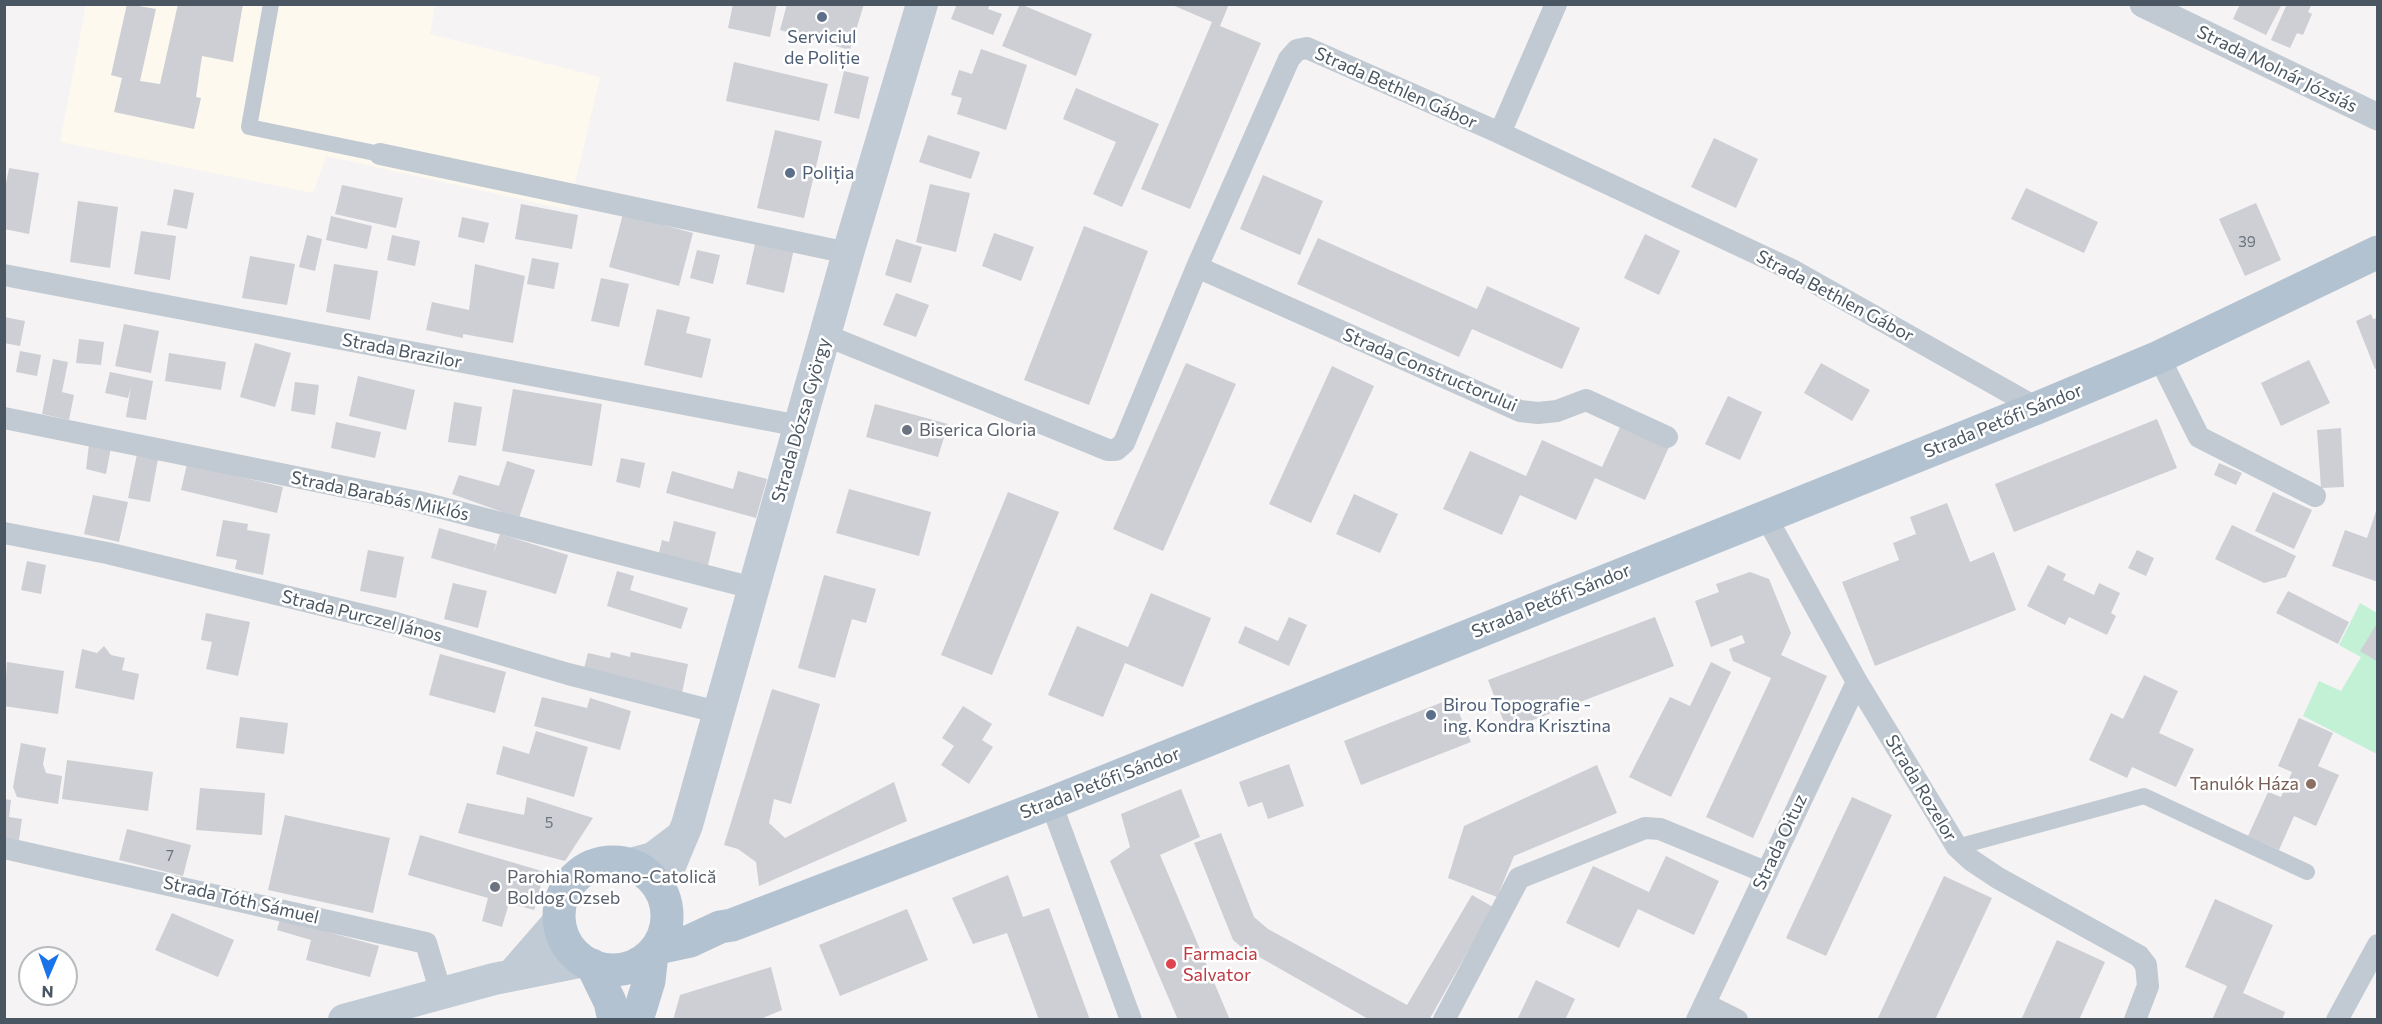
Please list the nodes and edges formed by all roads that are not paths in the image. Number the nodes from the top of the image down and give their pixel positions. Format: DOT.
graph roads {
  1 [pos="271,4"];
  2 [pos="922,4"];
  3 [pos="1556,4"];
  4 [pos="2143,4"];
  5 [pos="2378,117"];
  6 [pos="1500,133"];
  7 [pos="380,154"];
  8 [pos="848,253"];
  9 [pos="2375,253"];
  10 [pos="1197,267"];
  11 [pos="4,275"];
  12 [pos="825,335"];
  13 [pos="2159,357"];
  14 [pos="2037,408"];
  15 [pos="4,418"];
  16 [pos="800,426"];
  17 [pos="1667,438"];
  18 [pos="2315,496"];
  19 [pos="1765,515"];
  20 [pos="4,533"];
  21 [pos="753,588"];
  22 [pos="1857,682"];
  23 [pos="717,712"];
  24 [pos="1051,803"];
  25 [pos="682,836"];
  26 [pos="1957,847"];
  27 [pos="4,848"];
  28 [pos="627,864"];
  29 [pos="1765,872"];
  30 [pos="2307,872"];
  31 [pos="660,891"];
  32 [pos="559,921"];
  33 [pos="720,927"];
  34 [pos="2378,945"];
  35 [pos="654,951"];
  36 [pos="588,963"];
  37 [pos="512,975"];
  38 [pos="441,993"];
  39 [pos="1701,1012"];
  40 [pos="344,1020"];
  41 [pos="614,1020"];
  42 [pos="638,1020"];
  43 [pos="1131,1020"];
  44 [pos="1444,1020"];
  45 [pos="1737,1020"];
  46 [pos="2135,1020"];
  47 [pos="2337,1020"];
  1 -- 7 [label="street"];
  2 -- 8 [label="main road, Strada Dózsa György"];
  3 -- 6 [label="street"];
  4 -- 5 [label="street, Strada Molnár Józsiás"];
  6 -- 10 [label="street, Strada Bethlen Gábor"];
  6 -- 14 [label="street, Strada Bethlen Gábor"];
  7 -- 8 [label="street"];
  8 -- 12 [label="main road, Strada Dózsa György"];
  9 -- 13 [label="main road, Strada Petőfi Sándor"];
  10 -- 12 [label="street, Strada Bethlen Gábor"];
  10 -- 17 [label="street, Strada Constructorului"];
  11 -- 16 [label="street, Strada Brazilor"];
  12 -- 16 [label="main road, Strada Dózsa György"];
  13 -- 14 [label="main road, Strada Petőfi Sándor"];
  13 -- 18 [label="street"];
  14 -- 19 [label="main road, Strada Petőfi Sándor"];
  15 -- 21 [label="street, Strada Barabás Miklós"];
  16 -- 21 [label="main road, Strada Dózsa György"];
  19 -- 22 [label="street, Strada Rozelor"];
  19 -- 24 [label="main road, Strada Petőfi Sándor"];
  20 -- 23 [label="street, Strada Purczel János"];
  21 -- 23 [label="main road, Strada Dózsa György"];
  22 -- 26 [label="street, Strada Rozelor"];
  22 -- 29 [label="street, Strada Oituz"];
  23 -- 25 [label="main road, Strada Dózsa György"];
  24 -- 33 [label="main road, Strada Petőfi Sándor"];
  24 -- 43 [label="street"];
  25 -- 28 [label="main road"];
  25 -- 31 [label="main road, Strada Dózsa György"];
  26 -- 30 [label="street"];
  26 -- 46 [label="street, Strada Rozelor"];
  27 -- 38 [label="street, Strada Tóth Sámuel"];
  28 -- 31 [label="main road"];
  28 -- 32 [label="main road"];
  29 -- 39 [label="street, Strada Oituz"];
  29 -- 44 [label="street"];
  31 -- 33 [label="main road"];
  31 -- 35 [label="main road"];
  32 -- 36 [label="main road"];
  32 -- 37 [label="main road"];
  33 -- 35 [label="main road, Strada Petőfi Sándor"];
  34 -- 47 [label="street"];
  35 -- 36 [label="main road"];
  35 -- 42 [label="main road"];
  36 -- 37 [label="main road"];
  36 -- 41 [label="main road"];
  37 -- 38 [label="main road"];
  38 -- 40 [label="main road"];
  39 -- 45 [label="street, Strada Oituz"];
}
